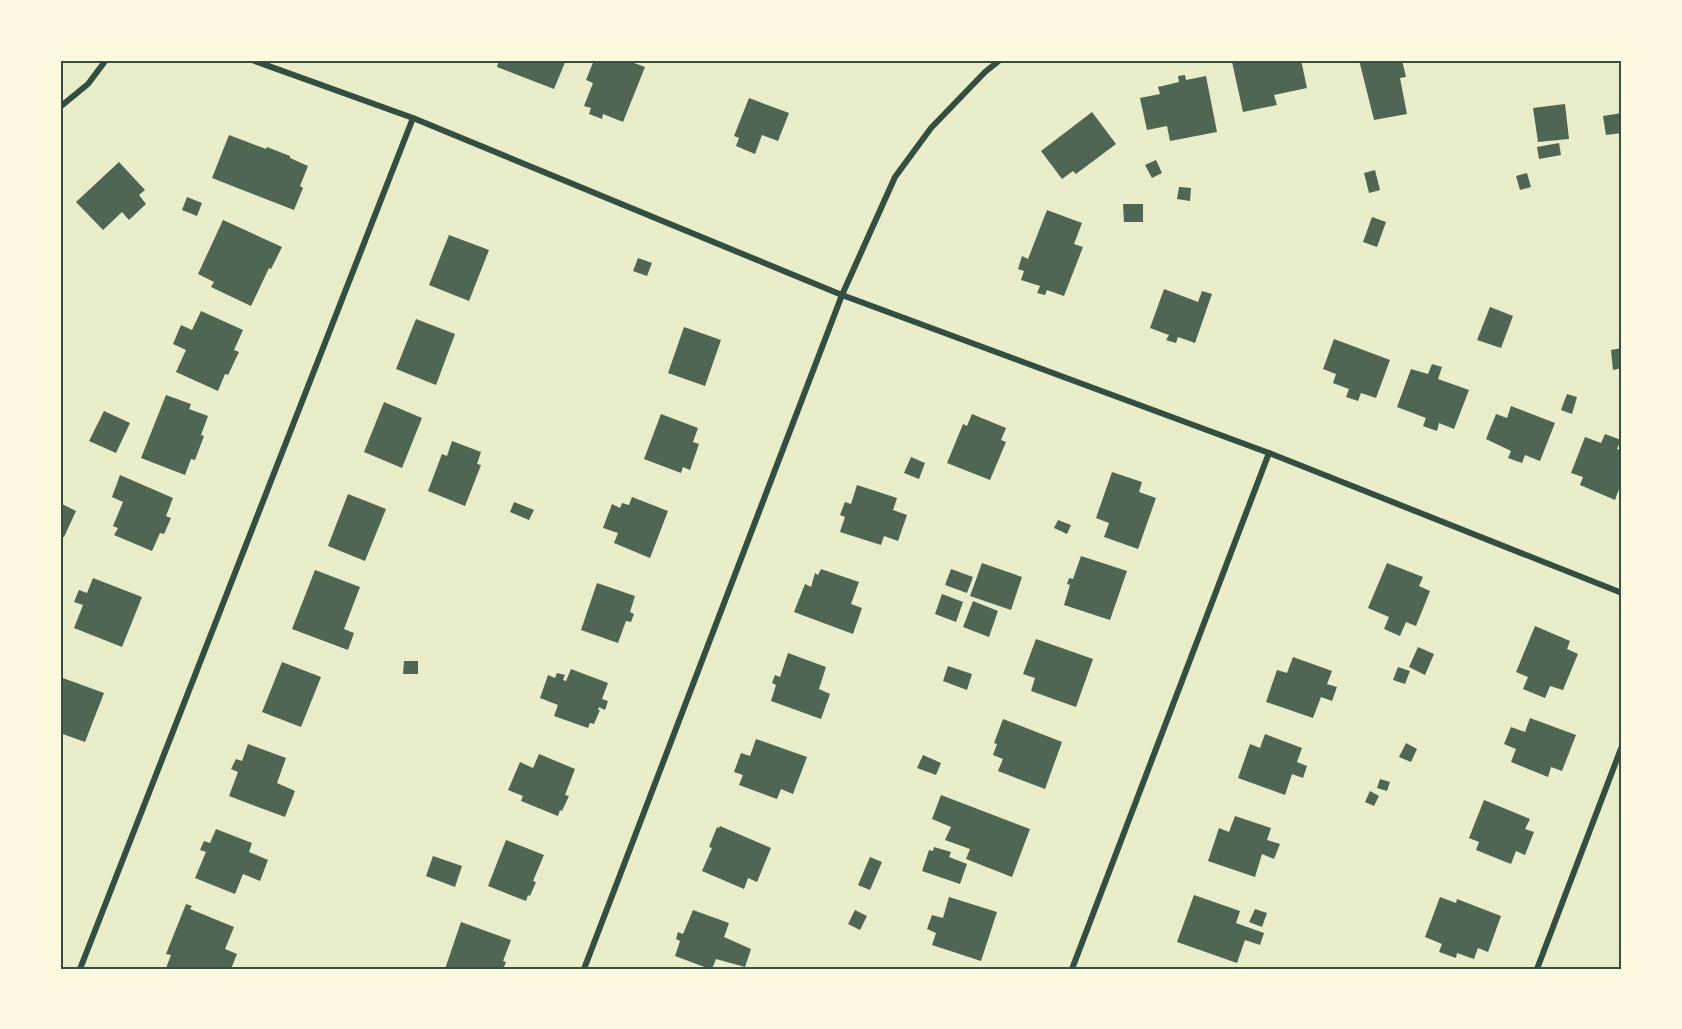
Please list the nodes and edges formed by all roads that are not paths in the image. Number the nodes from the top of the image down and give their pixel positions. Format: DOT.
graph roads {
  1 [pos="106,60"];
  2 [pos="252,60"];
  3 [pos="1000,60"];
  4 [pos="60,107"];
  5 [pos="413,118"];
  6 [pos="842,295"];
  7 [pos="1269,453"];
  8 [pos="1622,593"];
  9 [pos="1622,746"];
  10 [pos="80,969"];
  11 [pos="584,969"];
  12 [pos="1072,969"];
  13 [pos="1537,969"];
  1 -- 4 [label="street"];
  2 -- 5 [label="street"];
  3 -- 6 [label="street"];
  5 -- 6 [label="street"];
  5 -- 10 [label="street"];
  6 -- 7 [label="street"];
  6 -- 11 [label="street"];
  7 -- 8 [label="street"];
  7 -- 12 [label="street"];
  9 -- 13 [label="street"];
}
